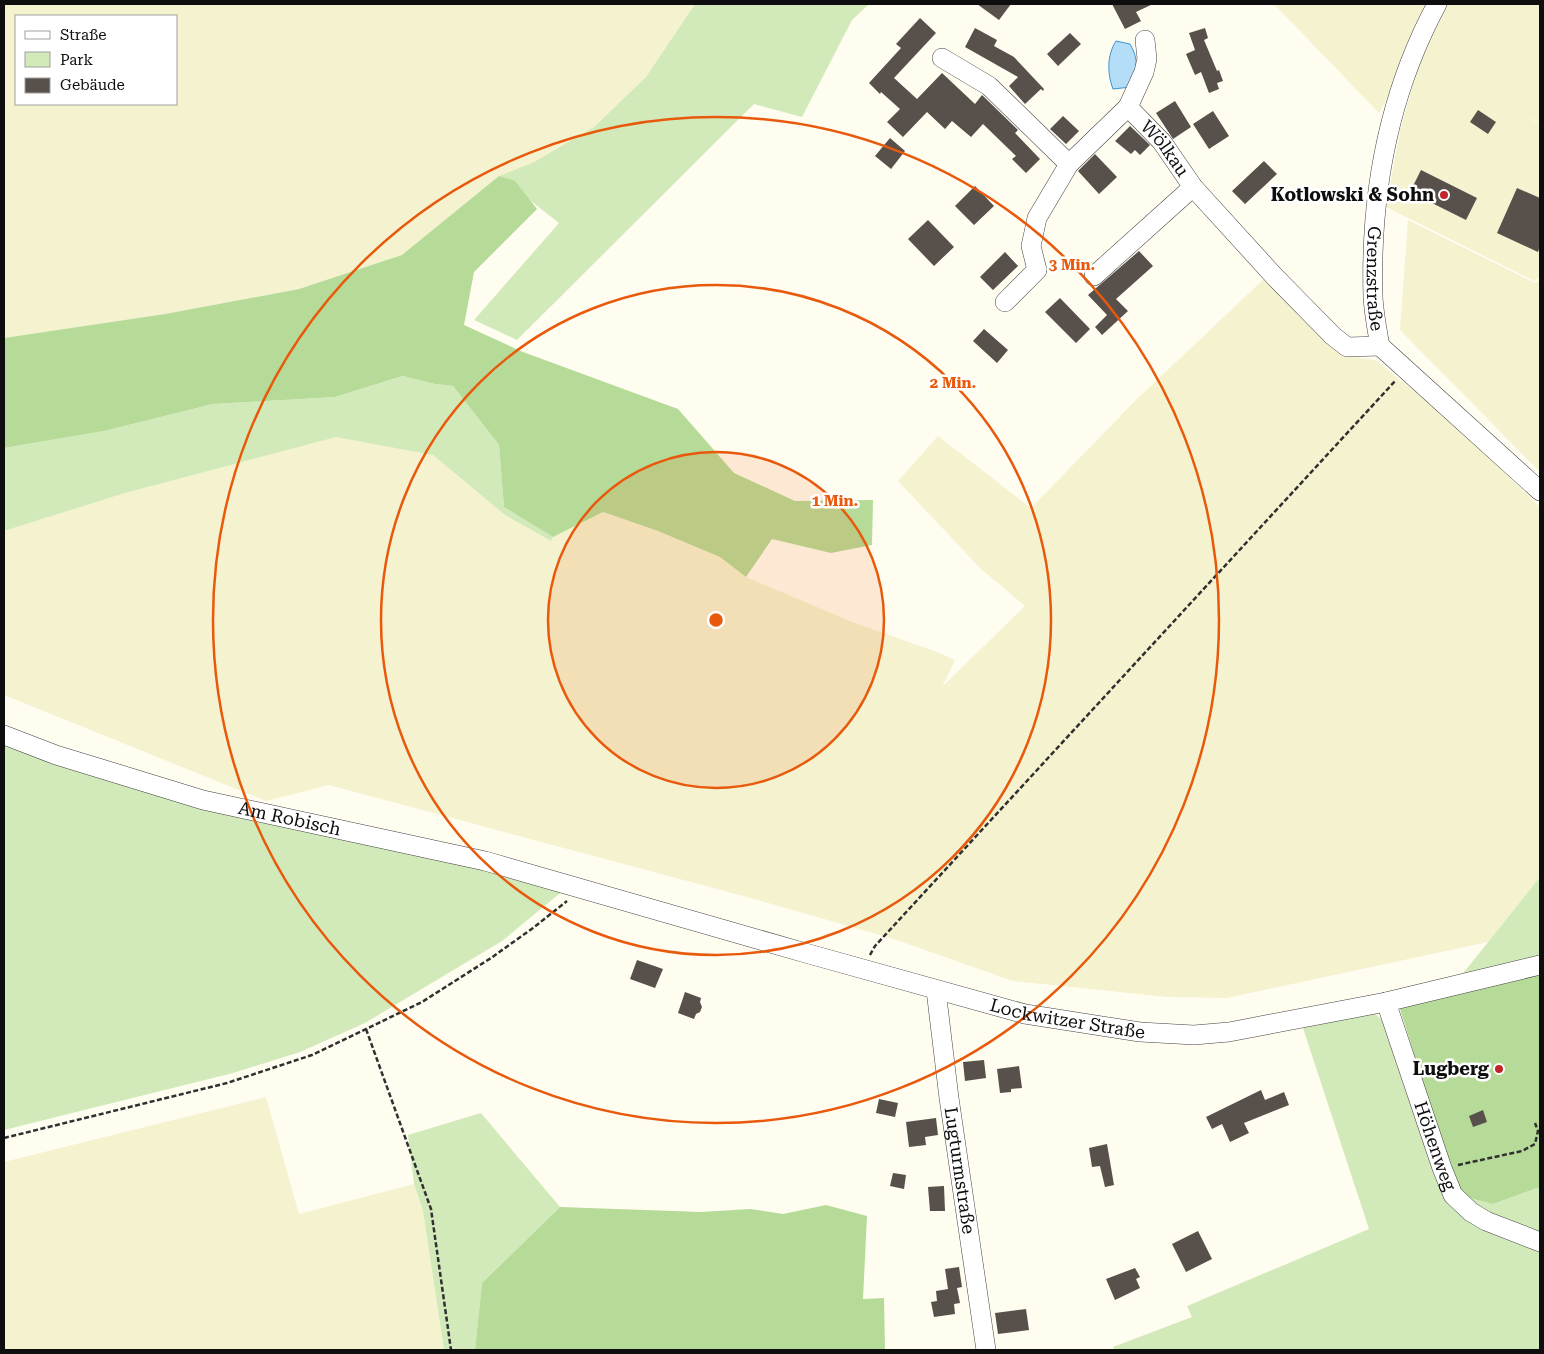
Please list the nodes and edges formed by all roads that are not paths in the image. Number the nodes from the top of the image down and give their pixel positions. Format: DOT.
graph roads {
  1 [pos="1437,4"];
  2 [pos="1145,40"];
  3 [pos="942,58"];
  4 [pos="1128,107"];
  5 [pos="1069,164"];
  6 [pos="1193,187"];
  7 [pos="1094,276"];
  8 [pos="1005,302"];
  9 [pos="1380,346"];
  10 [pos="1540,491"];
  11 [pos="4,735"];
  12 [pos="603,896"];
  13 [pos="1540,965"];
  14 [pos="936,990"];
  15 [pos="1386,1002"];
  16 [pos="1540,1242"];
  17 [pos="986,1350"];
  1 -- 9 [label="street, Grenzstraße"];
  2 -- 4 [label="street"];
  3 -- 5 [label="street"];
  4 -- 5 [label="street, Wölkau"];
  4 -- 6 [label="street, Wölkau"];
  5 -- 8 [label="street, Wölkau"];
  6 -- 7 [label="street"];
  6 -- 9 [label="street, Wölkau"];
  9 -- 10 [label="street, Grenzstraße"];
  11 -- 12 [label="street, Am Robisch"];
  12 -- 14 [label="street, Lockwitzer Straße"];
  13 -- 15 [label="street, Lockwitzer Straße"];
  14 -- 15 [label="street, Lockwitzer Straße"];
  14 -- 17 [label="street, Lugturmstraße"];
  15 -- 16 [label="street, Höhenweg"];
}
